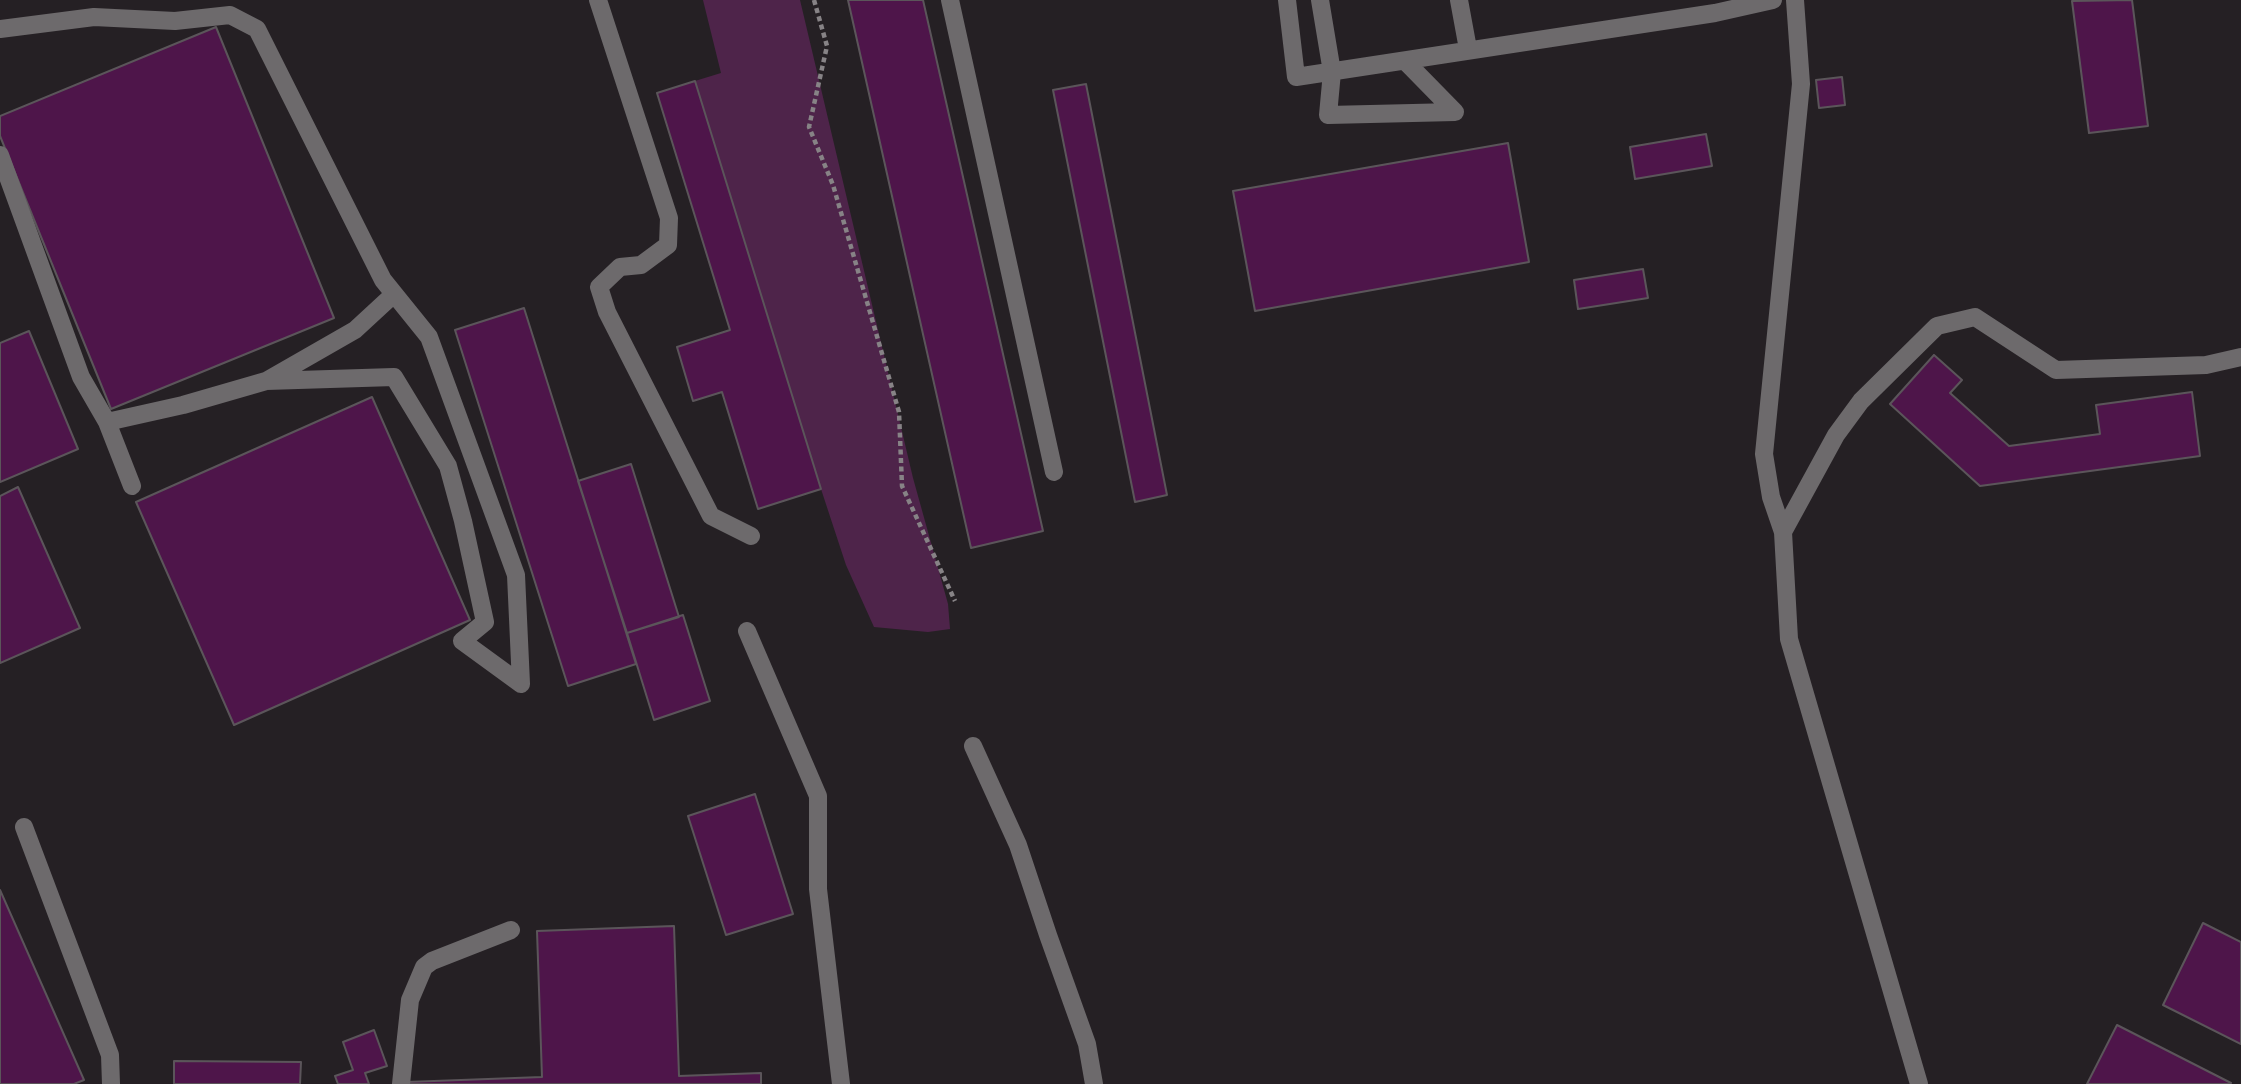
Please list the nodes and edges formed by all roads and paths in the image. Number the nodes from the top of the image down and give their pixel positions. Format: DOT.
graph roads {
  1 [pos="598,0"];
  2 [pos="814,0"];
  3 [pos="950,0"];
  4 [pos="1287,0"];
  5 [pos="1320,0"];
  6 [pos="1460,0"];
  7 [pos="1773,0"];
  8 [pos="1795,0"];
  9 [pos="0,29"];
  10 [pos="1468,49"];
  11 [pos="1405,61"];
  12 [pos="1332,72"];
  13 [pos="0,155"];
  14 [pos="394,294"];
  15 [pos="2241,357"];
  16 [pos="266,381"];
  17 [pos="107,422"];
  18 [pos="1054,472"];
  19 [pos="132,486"];
  20 [pos="1783,532"];
  21 [pos="751,536"];
  22 [pos="955,601"];
  23 [pos="747,631"];
  24 [pos="973,746"];
  25 [pos="24,827"];
  26 [pos="511,930"];
  27 [pos="111,1084"];
  28 [pos="401,1084"];
  29 [pos="841,1084"];
  30 [pos="1094,1084"];
  31 [pos="1919,1084"];
  1 -- 21 [label="lane"];
  2 -- 22 [label="path"];
  3 -- 18 [label="lane"];
  4 -- 12 [label="lane"];
  5 -- 12 [label="lane"];
  6 -- 10 [label="lane"];
  7 -- 10 [label="lane"];
  8 -- 20 [label="lane"];
  9 -- 14 [label="lane"];
  10 -- 11 [label="lane"];
  11 -- 12 [label="lane"];
  11 -- 12 [label="lane"];
  13 -- 17 [label="lane"];
  14 -- 16 [label="lane"];
  14 -- 16 [label="lane"];
  15 -- 20 [label="lane"];
  16 -- 17 [label="lane"];
  17 -- 19 [label="lane"];
  20 -- 31 [label="lane"];
  23 -- 29 [label="lane"];
  24 -- 30 [label="lane"];
  25 -- 27 [label="lane"];
  26 -- 28 [label="lane"];
}
